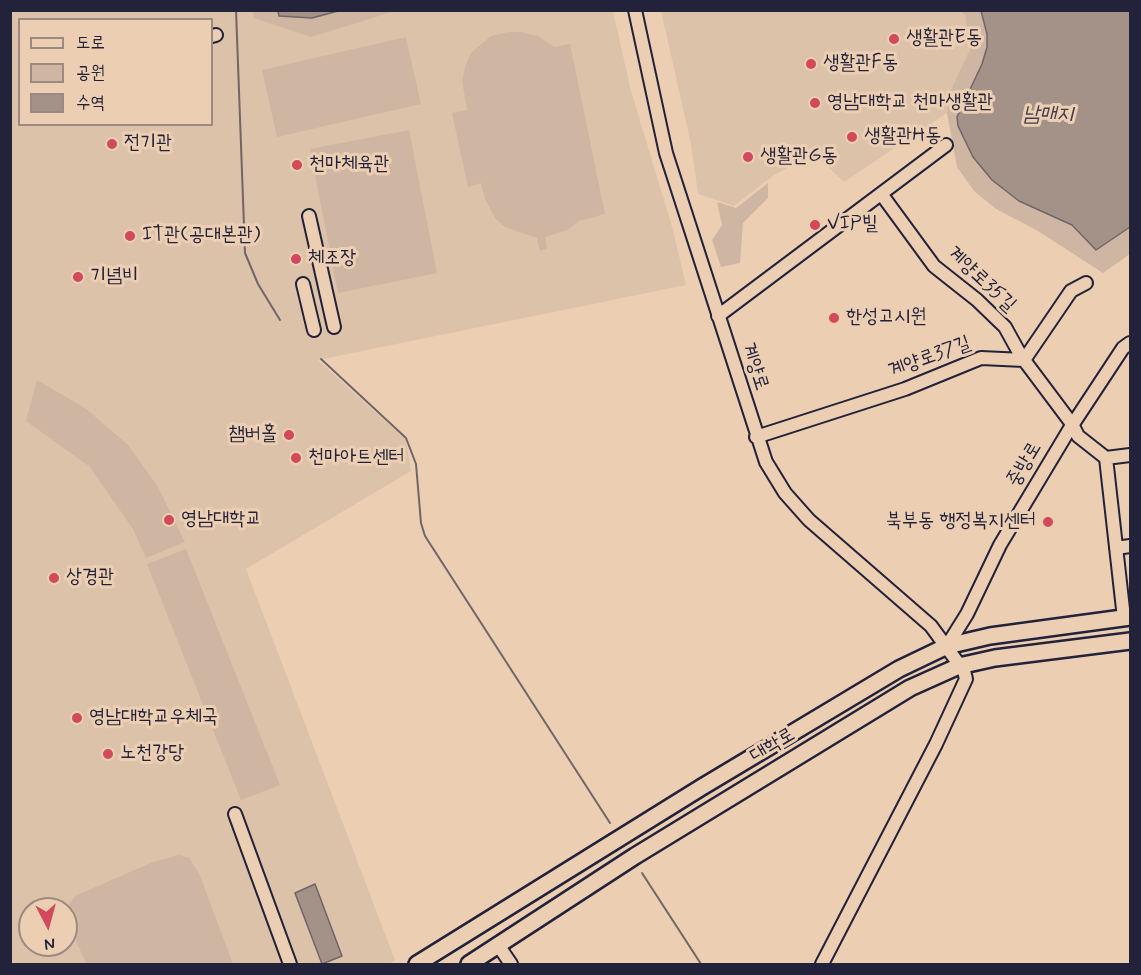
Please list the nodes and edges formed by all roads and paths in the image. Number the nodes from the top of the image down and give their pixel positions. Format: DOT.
graph roads {
  1 [pos="635,10"];
  2 [pos="946,145"];
  3 [pos="882,195"];
  4 [pos="309,216"];
  5 [pos="1086,283"];
  6 [pos="303,284"];
  7 [pos="718,316"];
  8 [pos="334,327"];
  9 [pos="314,330"];
  10 [pos="1131,343"];
  11 [pos="1024,360"];
  12 [pos="1072,424"];
  13 [pos="756,437"];
  14 [pos="1131,455"];
  15 [pos="1106,458"];
  16 [pos="1131,546"];
  17 [pos="1116,548"];
  18 [pos="1127,618"];
  19 [pos="1131,640"];
  20 [pos="948,646"];
  21 [pos="959,666"];
  22 [pos="235,814"];
  23 [pos="498,945"];
  24 [pos="290,964"];
  25 [pos="417,964"];
  26 [pos="469,964"];
  27 [pos="511,964"];
  28 [pos="822,964"];
  1 -- 7 [label="street, 계양로"];
  2 -- 3 [label="street"];
  3 -- 7 [label="street"];
  3 -- 11 [label="street, 계양로35길"];
  4 -- 8 [label="street"];
  5 -- 11 [label="street"];
  6 -- 9 [label="street"];
  7 -- 13 [label="street, 계양로"];
  10 -- 12 [label="street, 중방로"];
  11 -- 12 [label="street, 계양로35길"];
  11 -- 13 [label="street, 계양로37길"];
  12 -- 15 [label="street, 계양로35길"];
  12 -- 20 [label="street, 중방로"];
  13 -- 20 [label="street, 계양로"];
  14 -- 15 [label="street"];
  15 -- 17 [label="street"];
  16 -- 17 [label="street"];
  17 -- 18 [label="street"];
  18 -- 20 [label="main road"];
  19 -- 21 [label="main road, 대학로"];
  20 -- 21 [label="street, 계양로"];
  20 -- 25 [label="main road"];
  21 -- 23 [label="main road, 대학로"];
  21 -- 28 [label="street"];
  22 -- 24 [label="street"];
  23 -- 26 [label="main road, 대학로"];
  23 -- 27 [label="street"];
}
